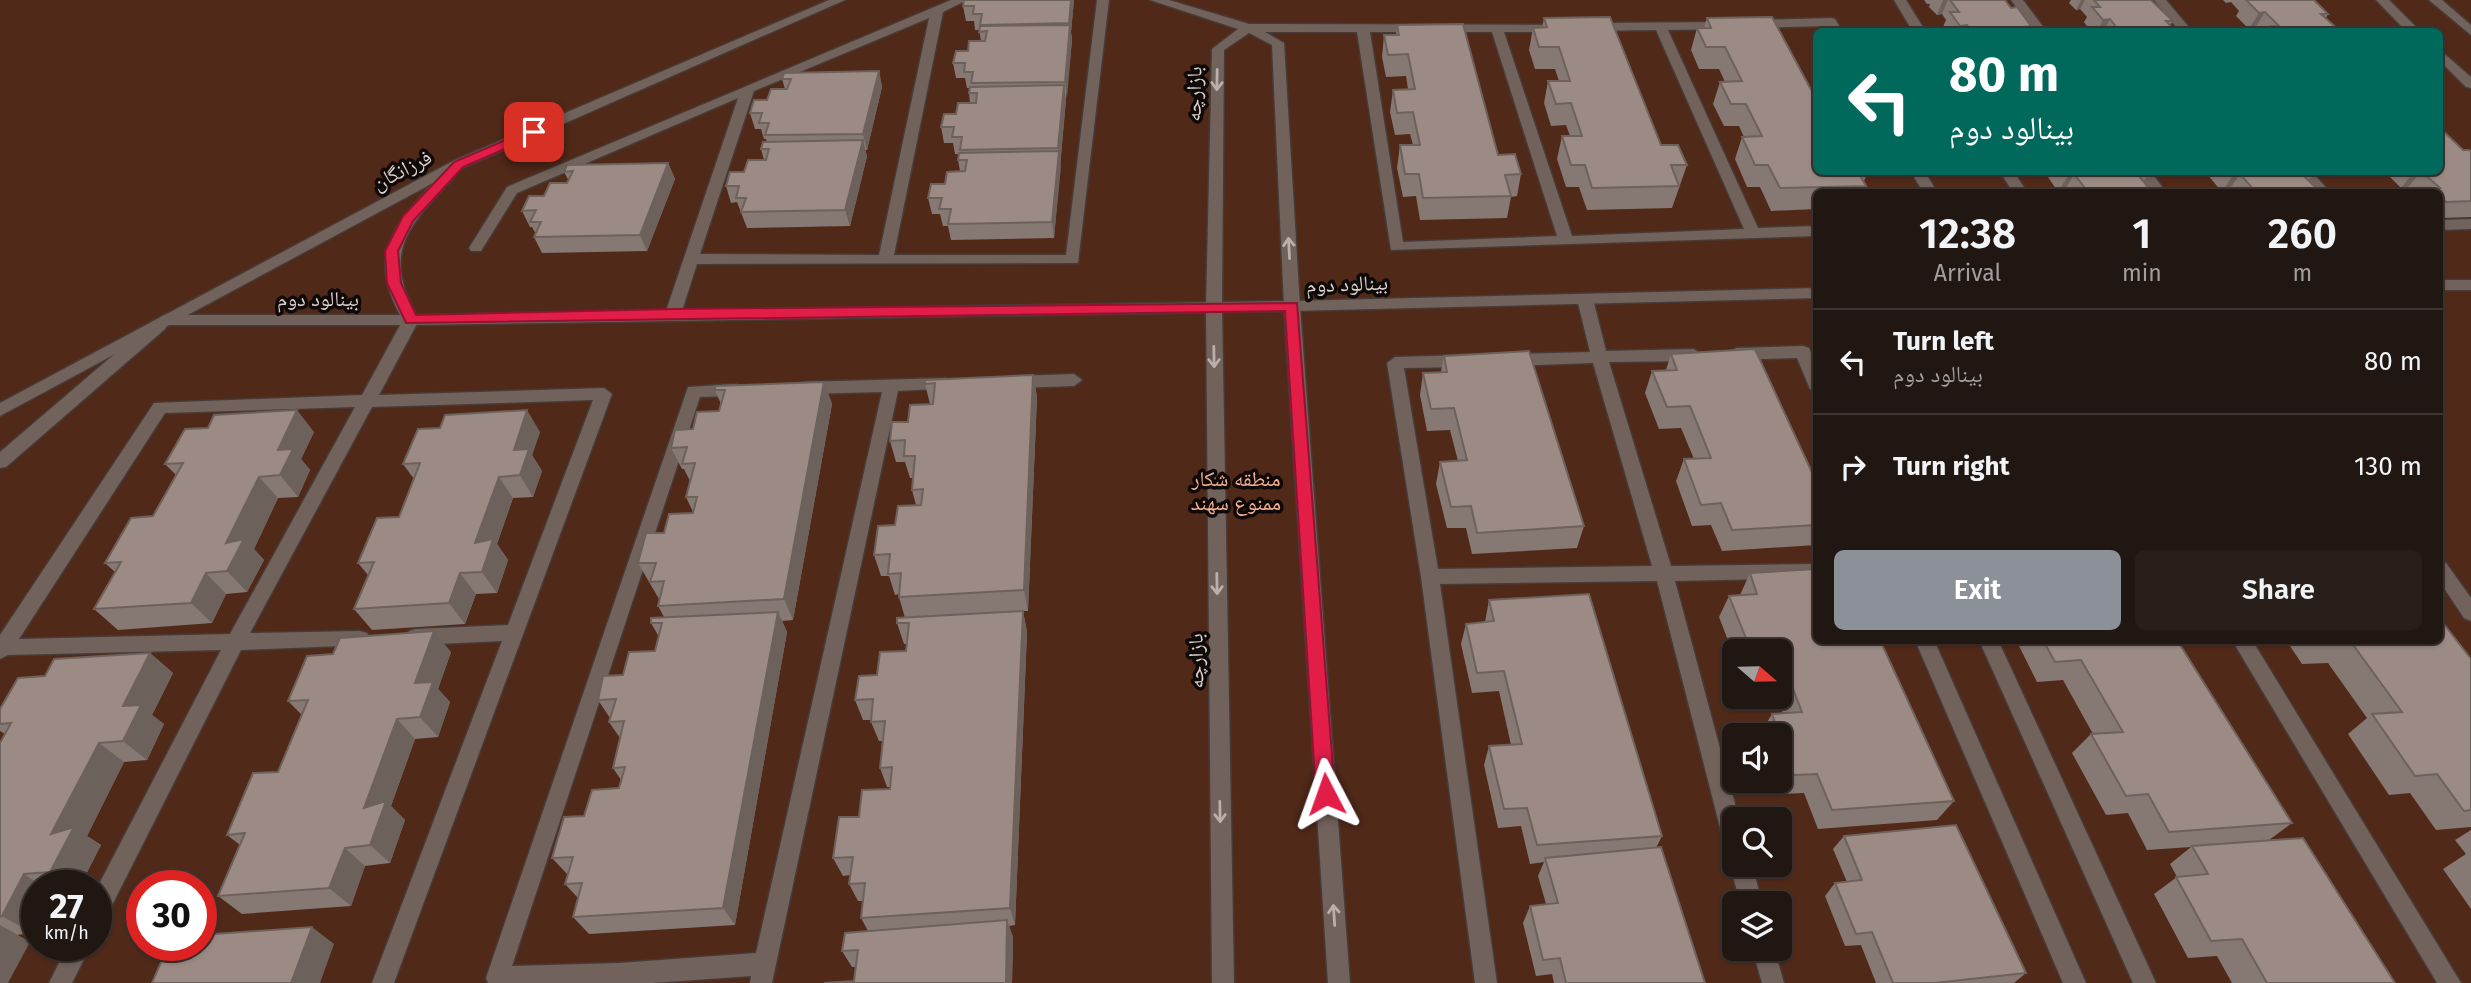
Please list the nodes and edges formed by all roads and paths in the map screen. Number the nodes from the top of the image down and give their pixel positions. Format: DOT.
graph roads {
  1 [pos="839,0"];
  2 [pos="961,0"];
  3 [pos="1104,0"];
  4 [pos="1156,0"];
  5 [pos="1900,0"];
  6 [pos="2017,0"];
  7 [pos="2160,0"];
  8 [pos="2382,0"];
  9 [pos="2435,0"];
  10 [pos="937,10"];
  11 [pos="1661,27"];
  12 [pos="1248,28"];
  13 [pos="1363,28"];
  14 [pos="1497,28"];
  15 [pos="1835,28"];
  16 [pos="1918,28"];
  17 [pos="2037,28"];
  18 [pos="2184,28"];
  19 [pos="2411,28"];
  20 [pos="2471,32"];
  21 [pos="2443,57"];
  22 [pos="2443,74"];
  23 [pos="2466,79"];
  24 [pos="748,89"];
  25 [pos="458,164"];
  26 [pos="2308,175"];
  27 [pos="2320,189"];
  28 [pos="2471,224"];
  29 [pos="2443,225"];
  30 [pos="1813,231"];
  31 [pos="1754,233"];
  32 [pos="1566,241"];
  33 [pos="476,248"];
  34 [pos="692,259"];
  35 [pos="886,259"];
  36 [pos="2443,285"];
  37 [pos="2471,285"];
  38 [pos="1813,293"];
  39 [pos="1585,299"];
  40 [pos="1292,306"];
  41 [pos="1214,307"];
  42 [pos="673,314"];
  43 [pos="164,320"];
  44 [pos="411,320"];
  45 [pos="1599,357"];
  46 [pos="1813,377"];
  47 [pos="1074,380"];
  48 [pos="996,383"];
  49 [pos="970,384"];
  50 [pos="891,386"];
  51 [pos="786,388"];
  52 [pos="760,389"];
  53 [pos="368,400"];
  54 [pos="0,410"];
  55 [pos="0,462"];
  56 [pos="1813,571"];
  57 [pos="1664,573"];
  58 [pos="2443,573"];
  59 [pos="1430,577"];
  60 [pos="2471,612"];
  61 [pos="514,633"];
  62 [pos="234,643"];
  63 [pos="1926,644"];
  64 [pos="1990,644"];
  65 [pos="2243,644"];
  66 [pos="1,649"];
  67 [pos="1726,807"];
  68 [pos="112,882"];
  69 [pos="72,961"];
  70 [pos="1767,961"];
  71 [pos="763,973"];
  72 [pos="618,978"];
  73 [pos="61,983"];
  74 [pos="383,983"];
  75 [pos="1223,983"];
  76 [pos="1339,983"];
  77 [pos="1486,983"];
  78 [pos="1773,983"];
  79 [pos="2075,983"];
  80 [pos="2145,983"];
  81 [pos="2450,983"];
  1 -- 25 [label="street, فرزانگان"];
  2 -- 10 [label="street"];
  3 -- 35 [label="street"];
  4 -- 12 [label="street"];
  5 -- 16 [label="street"];
  6 -- 17 [label="street"];
  7 -- 18 [label="street"];
  8 -- 19 [label="street"];
  9 -- 20 [label="street"];
  10 -- 24 [label="street"];
  10 -- 35 [label="street"];
  11 -- 14 [label="street"];
  11 -- 15 [label="street"];
  11 -- 31 [label="street"];
  12 -- 13 [label="street"];
  40 -- 12 [label="street, one-way"];
  12 -- 41 [label="street, بازارچه, one-way"];
  13 -- 14 [label="street"];
  13 -- 32 [label="street"];
  14 -- 32 [label="street"];
  21 -- 23 [label="street"];
  22 -- 23 [label="street"];
  24 -- 33 [label="street"];
  24 -- 34 [label="street"];
  25 -- 43 [label="street, فرزانگان"];
  25 -- 44 [label="street"];
  26 -- 27 [label="street"];
  28 -- 29 [label="street"];
  30 -- 31 [label="street"];
  31 -- 32 [label="street"];
  34 -- 35 [label="street"];
  34 -- 42 [label="street"];
  36 -- 37 [label="street"];
  38 -- 39 [label="street, بینالود دوم"];
  39 -- 40 [label="street, بینالود دوم"];
  39 -- 45 [label="street"];
  40 -- 41 [label="street, بینالود دوم"];
  76 -- 40 [label="street, one-way"];
  41 -- 42 [label="street, بینالود دوم"];
  41 -- 75 [label="street, بازارچه, one-way"];
  42 -- 44 [label="street, بینالود دوم"];
  43 -- 44 [label="street, بینالود دوم"];
  43 -- 54 [label="street, فرزانگان"];
  43 -- 55 [label="street"];
  44 -- 53 [label="street"];
  45 -- 46 [label="street"];
  45 -- 57 [label="street"];
  45 -- 59 [label="street"];
  47 -- 48 [label="street"];
  49 -- 50 [label="street"];
  50 -- 51 [label="street"];
  50 -- 71 [label="street"];
  52 -- 72 [label="street"];
  53 -- 61 [label="street"];
  53 -- 62 [label="street"];
  53 -- 66 [label="street"];
  56 -- 57 [label="street"];
  57 -- 59 [label="street"];
  57 -- 67 [label="street"];
  58 -- 60 [label="street"];
  59 -- 77 [label="street"];
  61 -- 62 [label="street"];
  61 -- 74 [label="street"];
  62 -- 66 [label="street"];
  62 -- 68 [label="street"];
  63 -- 79 [label="street"];
  64 -- 80 [label="street"];
  65 -- 81 [label="street"];
  69 -- 73 [label="street"];
  70 -- 78 [label="street"];
  71 -- 72 [label="street"];
}
